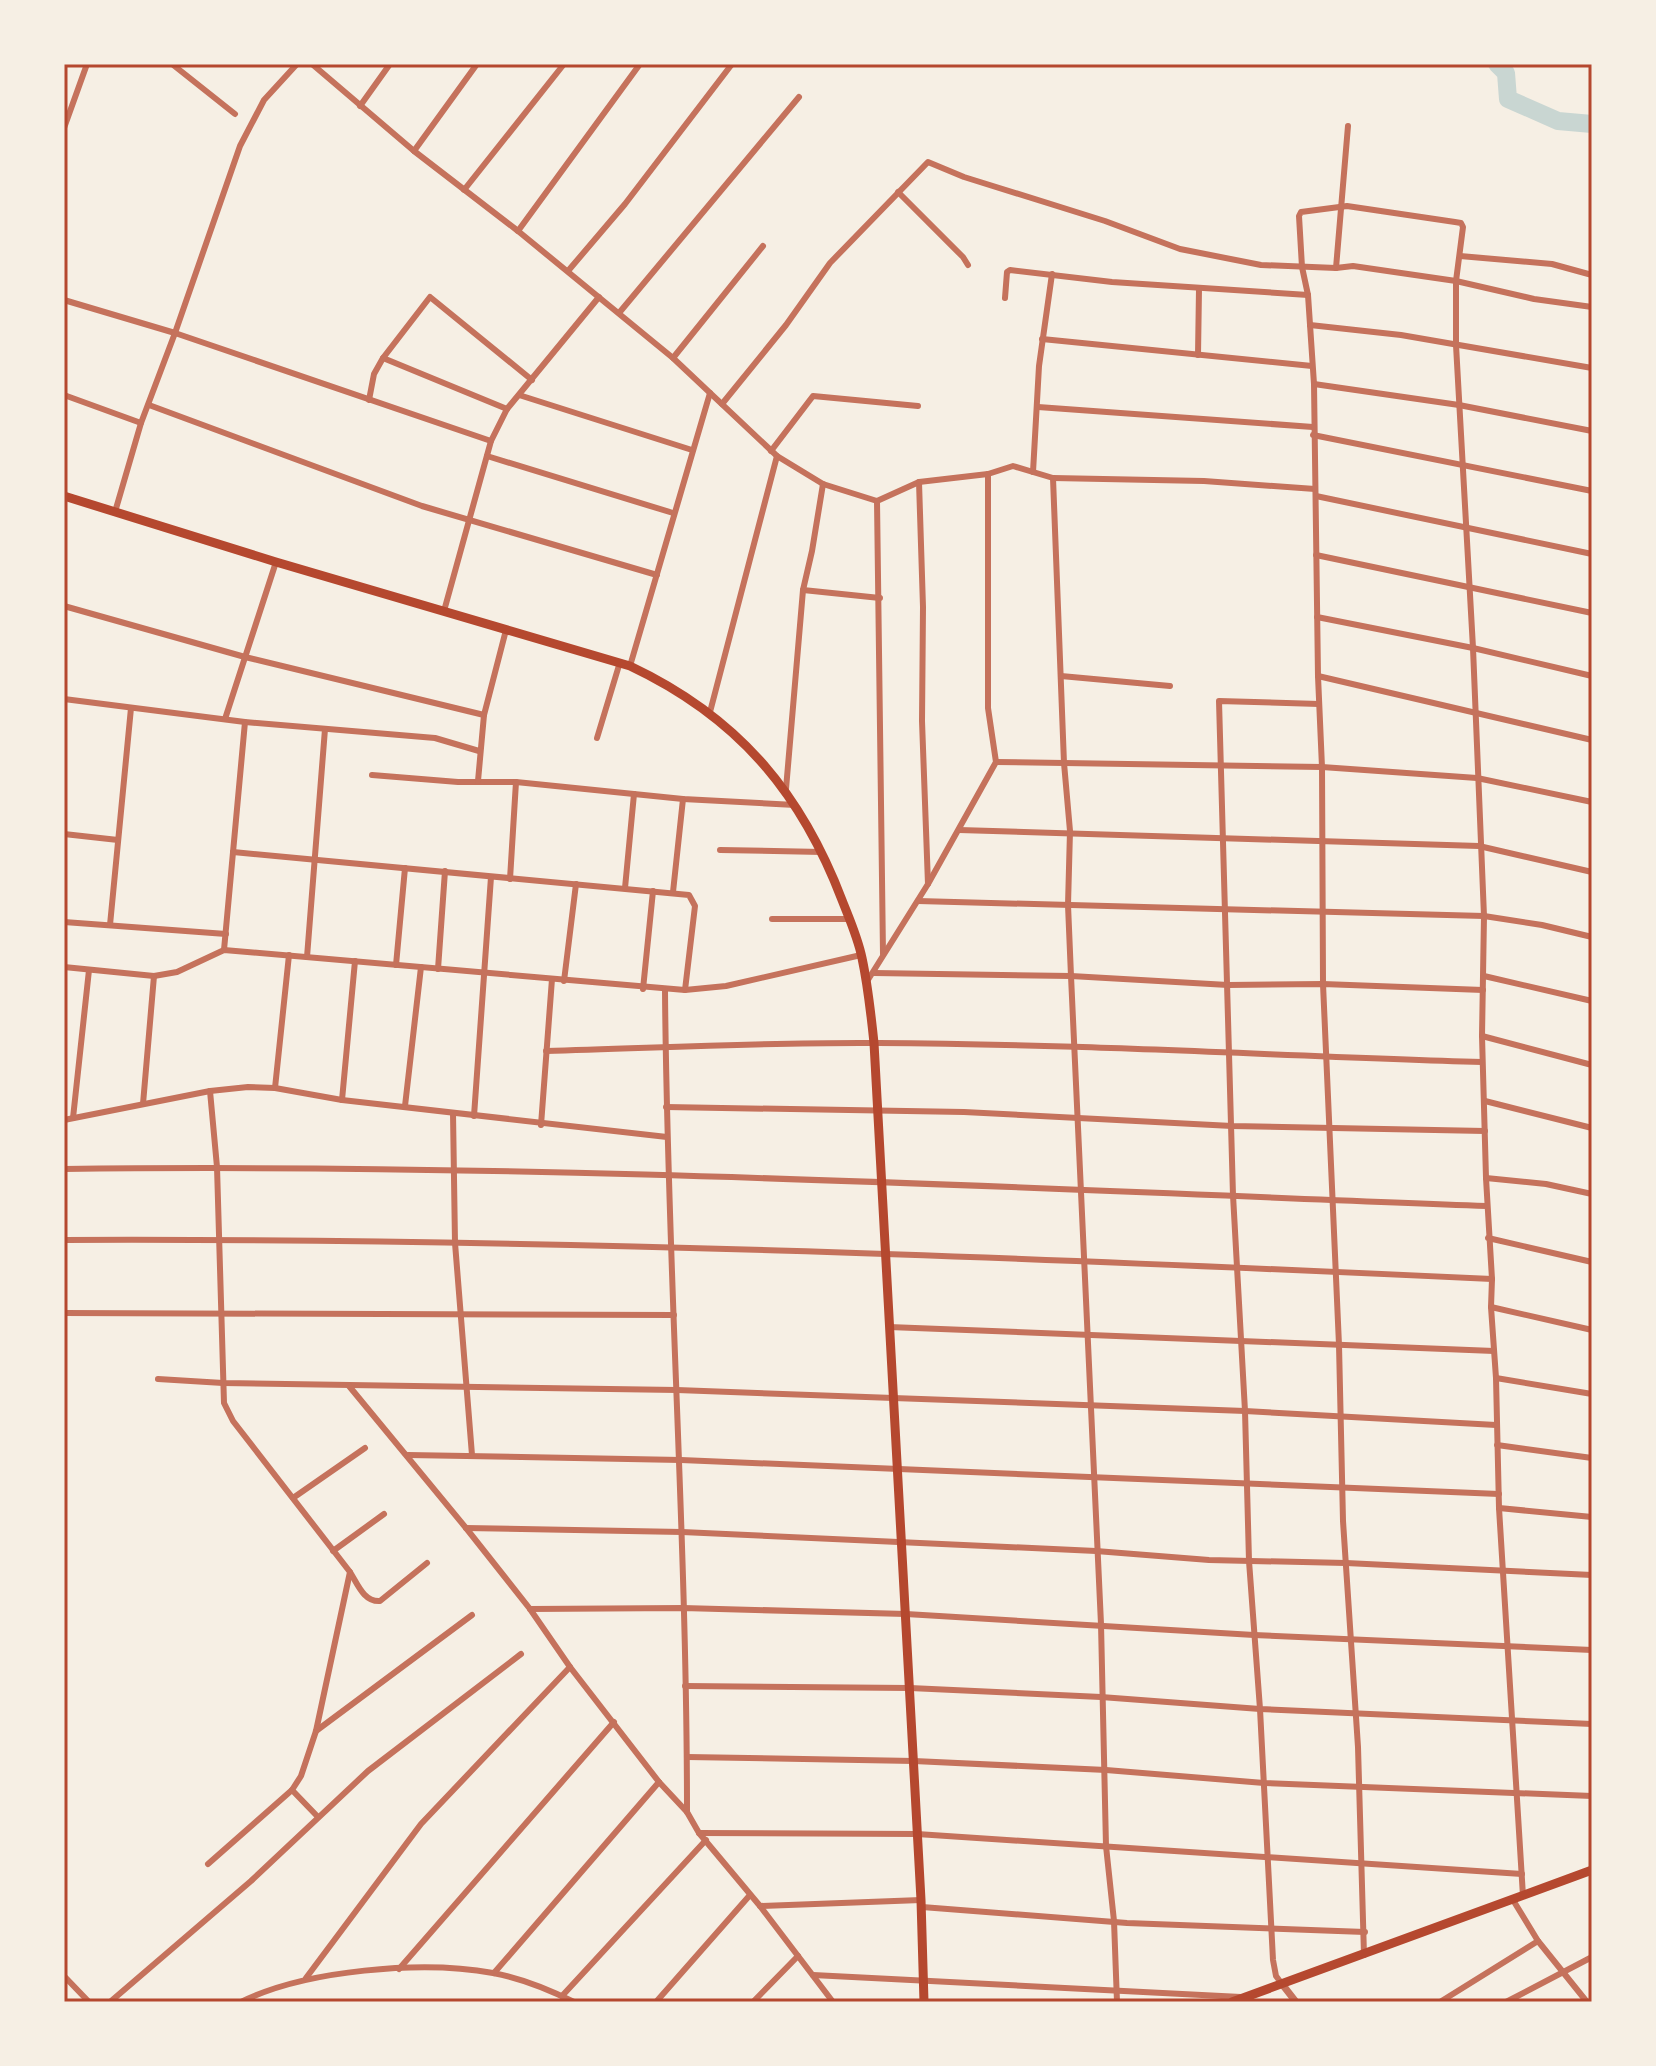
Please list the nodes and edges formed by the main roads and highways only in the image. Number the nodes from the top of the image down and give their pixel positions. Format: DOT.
graph roads {
  1 [pos="64,496"];
  2 [pos="1592,1870"];
  3 [pos="924,2002"];
  4 [pos="1232,2002"];
  1 -- 3 [label="main road"];
  2 -- 4 [label="main road"];
}
